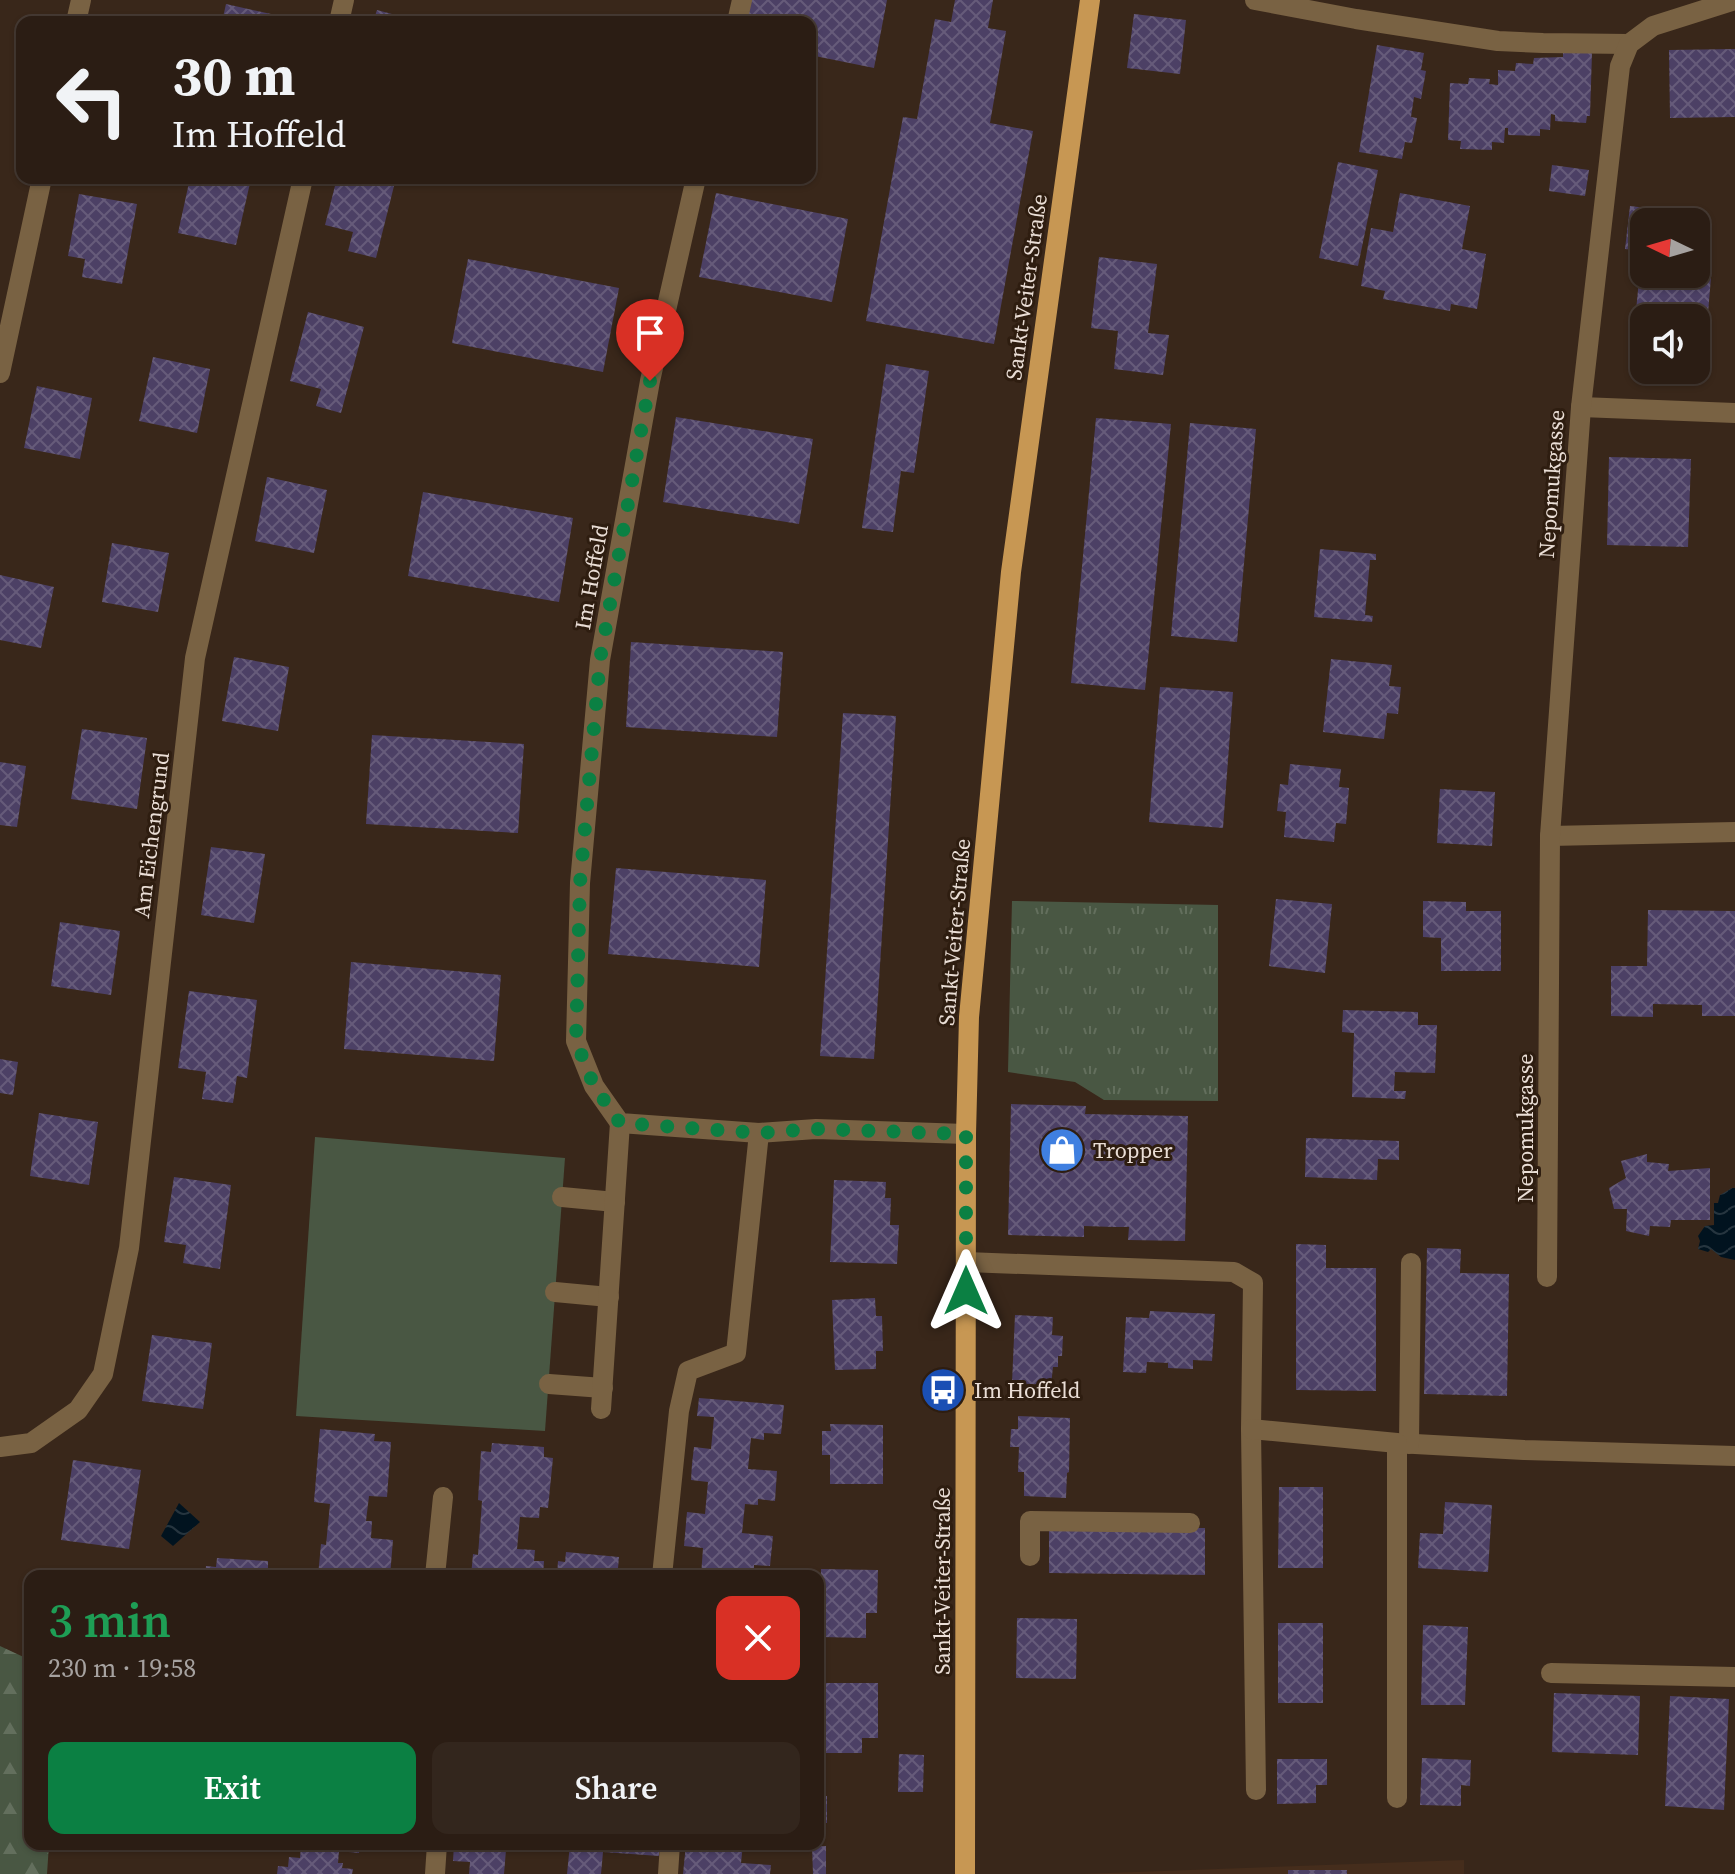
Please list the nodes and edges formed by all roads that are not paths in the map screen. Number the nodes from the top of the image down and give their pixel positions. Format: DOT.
graph roads {
  1 [pos="1090,0"];
  2 [pos="1255,0"];
  3 [pos="1735,0"];
  4 [pos="1358,10"];
  5 [pos="1629,44"];
  6 [pos="41,184"];
  7 [pos="302,184"];
  8 [pos="695,184"];
  9 [pos="0,373"];
  10 [pos="1581,407"];
  11 [pos="1735,413"];
  12 [pos="1735,832"];
  13 [pos="1550,836"];
  14 [pos="620,1123"];
  15 [pos="759,1133"];
  16 [pos="966,1134"];
  17 [pos="562,1197"];
  18 [pos="615,1202"];
  19 [pos="966,1262"];
  20 [pos="1411,1263"];
  21 [pos="1547,1277"];
  22 [pos="555,1292"];
  23 [pos="609,1297"];
  24 [pos="549,1384"];
  25 [pos="603,1388"];
  26 [pos="601,1409"];
  27 [pos="1251,1429"];
  28 [pos="1403,1443"];
  29 [pos="0,1447"];
  30 [pos="1735,1456"];
  31 [pos="443,1497"];
  32 [pos="1190,1523"];
  33 [pos="1030,1556"];
  34 [pos="436,1570"];
  35 [pos="663,1570"];
  36 [pos="1551,1673"];
  37 [pos="1735,1677"];
  38 [pos="1256,1790"];
  39 [pos="1397,1798"];
  40 [pos="437,1850"];
  41 [pos="670,1850"];
  42 [pos="435,1874"];
  43 [pos="668,1874"];
  44 [pos="965,1874"];
  1 -- 16 [label="main road, Sankt-Veiter-Straße"];
  2 -- 4 [label="street"];
  3 -- 5 [label="street"];
  4 -- 5 [label="street"];
  5 -- 10 [label="street, Nepomukgasse"];
  6 -- 9 [label="street"];
  7 -- 29 [label="street, Am Eichengrund"];
  8 -- 14 [label="street, Im Hoffeld"];
  10 -- 11 [label="street"];
  10 -- 13 [label="street, Nepomukgasse"];
  12 -- 13 [label="street"];
  13 -- 21 [label="street, Nepomukgasse"];
  14 -- 15 [label="street"];
  14 -- 18 [label="street"];
  15 -- 16 [label="street"];
  15 -- 35 [label="street"];
  16 -- 19 [label="main road, Sankt-Veiter-Straße"];
  17 -- 18 [label="street"];
  18 -- 23 [label="street"];
  19 -- 27 [label="street"];
  19 -- 44 [label="main road, Sankt-Veiter-Straße"];
  20 -- 28 [label="street"];
  22 -- 23 [label="street"];
  23 -- 25 [label="street"];
  24 -- 25 [label="street"];
  25 -- 26 [label="street"];
  27 -- 28 [label="street"];
  27 -- 38 [label="street"];
  28 -- 30 [label="street"];
  28 -- 39 [label="street"];
  31 -- 34 [label="street"];
  32 -- 33 [label="street"];
  36 -- 37 [label="street"];
  40 -- 42 [label="street"];
  41 -- 43 [label="street"];
}
